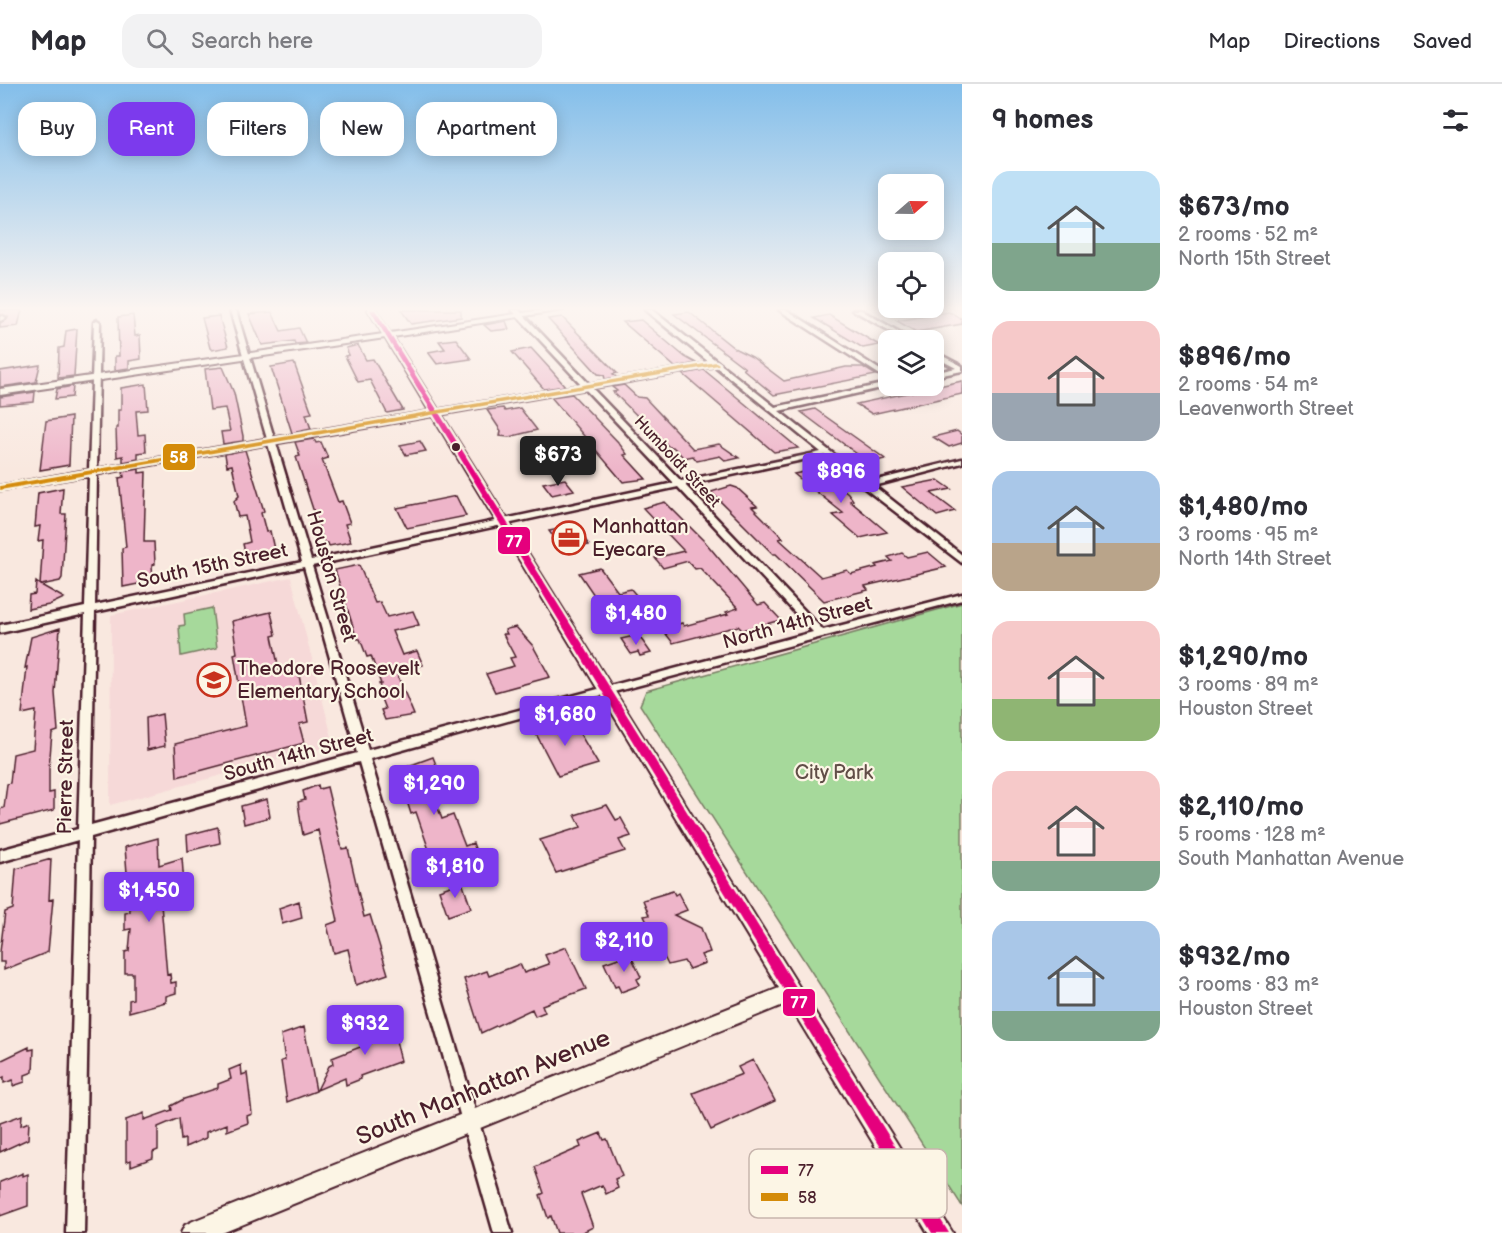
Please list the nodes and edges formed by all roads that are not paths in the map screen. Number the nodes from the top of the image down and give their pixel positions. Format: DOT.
graph roads {
  1 [pos="96,364"];
  2 [pos="194,364"];
  3 [pos="248,364"];
  4 [pos="405,364"];
  5 [pos="566,364"];
  6 [pos="717,364"];
  7 [pos="962,369"];
  8 [pos="944,373"];
  9 [pos="96,378"];
  10 [pos="588,387"];
  11 [pos="878,387"];
  12 [pos="0,392"];
  13 [pos="773,410"];
  14 [pos="436,413"];
  15 [pos="271,441"];
  16 [pos="826,453"];
  17 [pos="962,461"];
  18 [pos="92,472"];
  19 [pos="679,484"];
  20 [pos="866,485"];
  21 [pos="0,488"];
  22 [pos="502,523"];
  23 [pos="962,560"];
  24 [pos="307,564"];
  25 [pos="962,597"];
  26 [pos="90,609"];
  27 [pos="0,629"];
  28 [pos="820,633"];
  29 [pos="606,690"];
  30 [pos="363,756"];
  31 [pos="84,834"];
  32 [pos="0,856"];
  33 [pos="792,992"];
  34 [pos="470,1122"];
  35 [pos="889,1149"];
  36 [pos="932,1218"];
  37 [pos="75,1233"];
  38 [pos="193,1233"];
  39 [pos="503,1233"];
  40 [pos="941,1233"];
  1 -- 9 [label="street, Pierre Street"];
  2 -- 9 [label="street"];
  3 -- 15 [label="street, Houston Street"];
  4 -- 14 [label="street"];
  5 -- 10 [label="street, Humboldt Street"];
  6 -- 10 [label="street"];
  6 -- 13 [label="street"];
  7 -- 8 [label="street"];
  9 -- 12 [label="street"];
  9 -- 18 [label="street, Pierre Street"];
  10 -- 14 [label="street"];
  10 -- 19 [label="street, Humboldt Street"];
  11 -- 13 [label="street"];
  13 -- 16 [label="street"];
  14 -- 15 [label="street"];
  14 -- 22 [label="street"];
  15 -- 18 [label="street"];
  15 -- 24 [label="street, Houston Street"];
  16 -- 19 [label="street, South 15th Street"];
  16 -- 20 [label="street"];
  17 -- 20 [label="street"];
  18 -- 21 [label="street"];
  18 -- 26 [label="street, Pierre Street"];
  19 -- 22 [label="street, South 15th Street"];
  19 -- 28 [label="street, Humboldt Street"];
  20 -- 23 [label="street"];
  22 -- 24 [label="street, South 15th Street"];
  22 -- 29 [label="street"];
  24 -- 26 [label="street, South 15th Street"];
  24 -- 30 [label="street, Houston Street"];
  25 -- 28 [label="street, North 14th Street"];
  26 -- 27 [label="street, South 15th Street"];
  26 -- 31 [label="street, Pierre Street"];
  28 -- 29 [label="street, North 14th Street"];
  29 -- 30 [label="street, South 14th Street"];
  29 -- 33 [label="street"];
  30 -- 31 [label="street, South 14th Street"];
  30 -- 34 [label="street, Houston Street"];
  31 -- 32 [label="street, South 14th Street"];
  31 -- 37 [label="street, Pierre Street"];
  33 -- 34 [label="street, South Manhattan Avenue"];
  33 -- 35 [label="street"];
  34 -- 38 [label="street, South Manhattan Avenue"];
  34 -- 39 [label="street, Houston Street"];
  36 -- 40 [label="street"];
}
